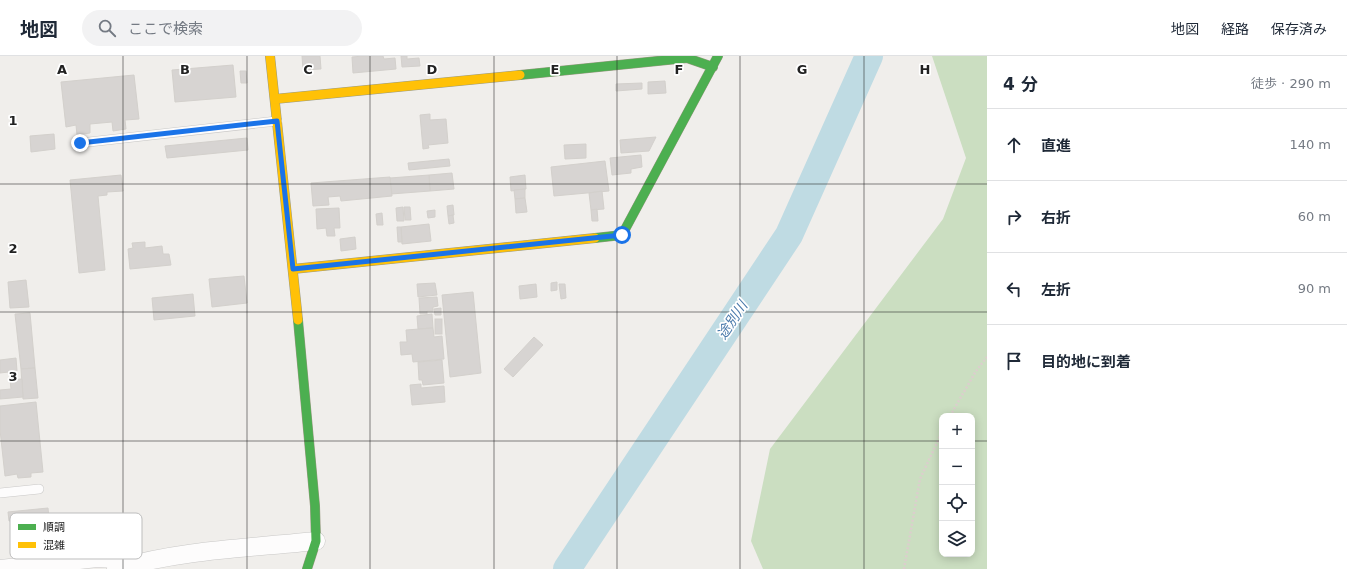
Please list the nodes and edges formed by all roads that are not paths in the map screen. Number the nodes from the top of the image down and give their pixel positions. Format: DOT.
graph roads {
  1 [pos="270,56"];
  2 [pos="718,56"];
  3 [pos="713,67"];
  4 [pos="274,99"];
  5 [pos="277,121"];
  6 [pos="80,143"];
  7 [pos="293,269"];
  8 [pos="39,489"];
  9 [pos="0,493"];
  10 [pos="316,542"];
  11 [pos="87,559"];
  12 [pos="112,559"];
  13 [pos="144,561"];
  14 [pos="0,569"];
  15 [pos="116,569"];
  16 [pos="308,569"];
  1 -- 4 [label="street"];
  2 -- 3 [label="street"];
  3 -- 4 [label="street"];
  3 -- 7 [label="street"];
  4 -- 5 [label="street"];
  5 -- 6 [label="lane"];
  5 -- 7 [label="street"];
  7 -- 10 [label="street"];
  8 -- 9 [label="lane"];
  10 -- 13 [label="street"];
  10 -- 16 [label="street"];
  11 -- 14 [label="street"];
  12 -- 13 [label="street"];
  13 -- 15 [label="street"];
}
